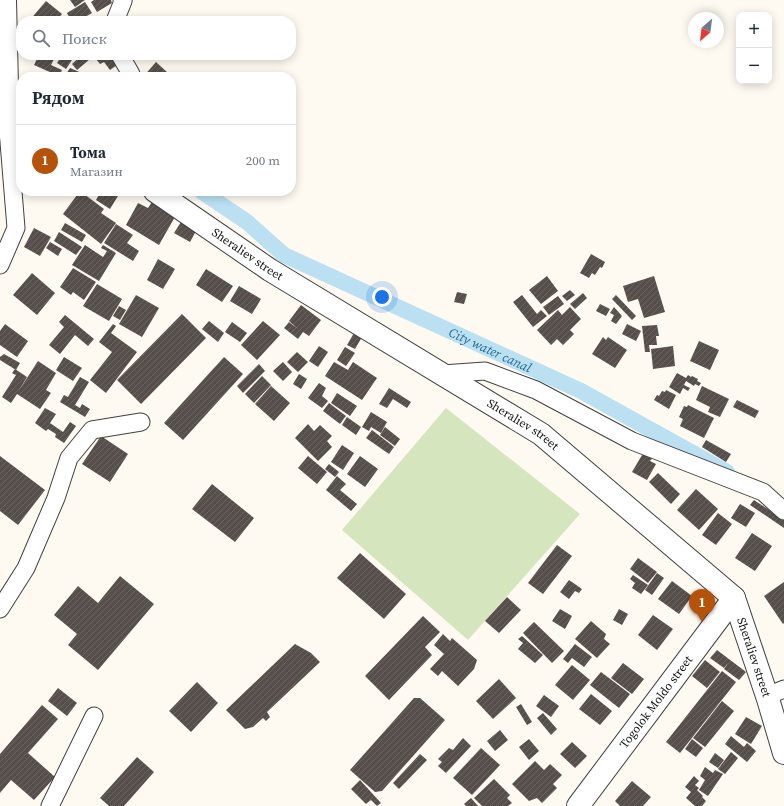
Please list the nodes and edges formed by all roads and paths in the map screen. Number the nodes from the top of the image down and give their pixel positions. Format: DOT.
graph roads {
  1 [pos="5,0"];
  2 [pos="122,0"];
  3 [pos="117,16"];
  4 [pos="123,60"];
  5 [pos="130,72"];
  6 [pos="4,99"];
  7 [pos="15,132"];
  8 [pos="162,196"];
  9 [pos="0,265"];
  10 [pos="442,374"];
  11 [pos="141,422"];
  12 [pos="784,511"];
  13 [pos="734,598"];
  14 [pos="0,609"];
  15 [pos="775,693"];
  16 [pos="94,716"];
  17 [pos="784,753"];
  18 [pos="50,806"];
  19 [pos="578,806"];
  1 -- 6 [label="street"];
  2 -- 3 [label="street"];
  4 -- 5 [label="street"];
  6 -- 7 [label="street"];
  7 -- 9 [label="street"];
  8 -- 10 [label="street, Sheraliev street"];
  10 -- 12 [label="street"];
  10 -- 13 [label="street, Sheraliev street"];
  11 -- 14 [label="street"];
  13 -- 15 [label="street, Sheraliev street"];
  13 -- 19 [label="street, Togolok Moldo street"];
  15 -- 17 [label="street, Sheraliev street"];
  16 -- 18 [label="street"];
}
